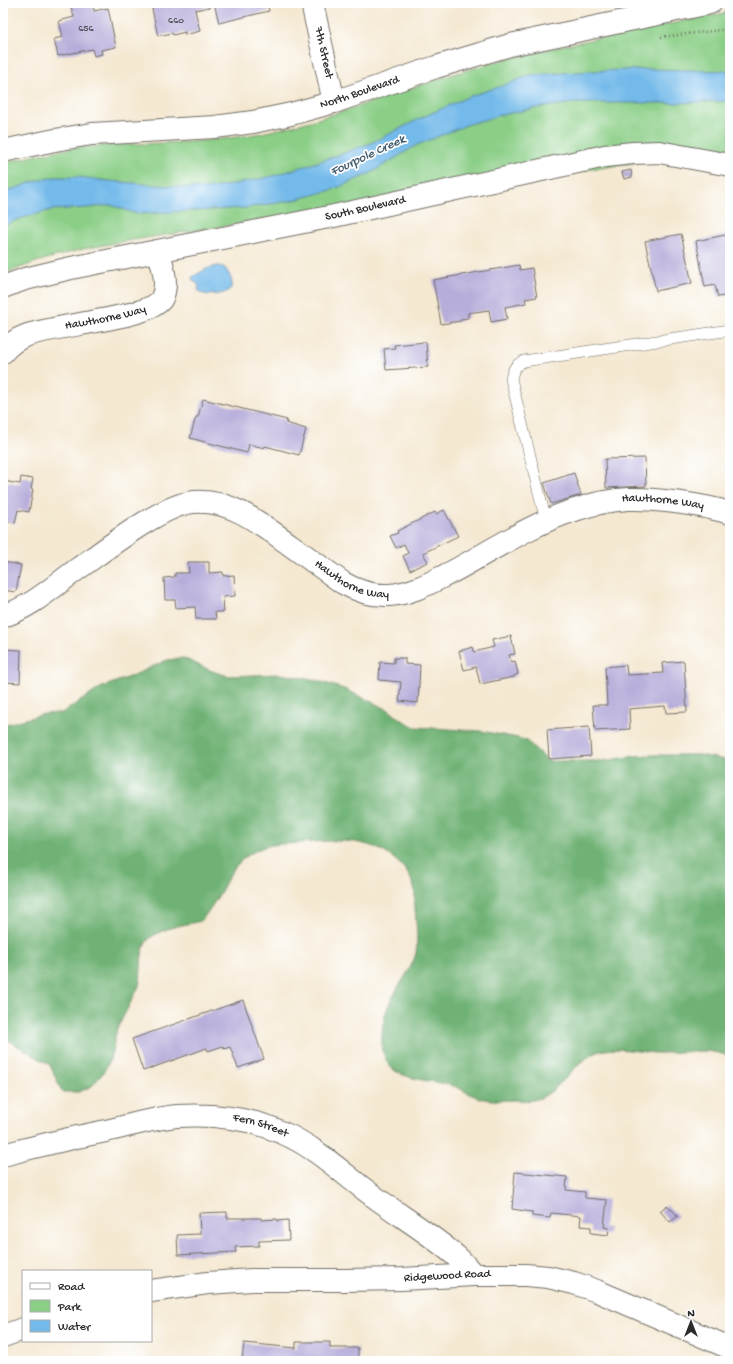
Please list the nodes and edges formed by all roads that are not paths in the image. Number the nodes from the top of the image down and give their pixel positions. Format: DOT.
graph roads {
  1 [pos="312,3"];
  2 [pos="710,3"];
  3 [pos="334,102"];
  4 [pos="3,151"];
  5 [pos="730,165"];
  6 [pos="159,251"];
  7 [pos="3,287"];
  8 [pos="730,330"];
  9 [pos="3,352"];
  10 [pos="730,513"];
  11 [pos="546,521"];
  12 [pos="3,616"];
  13 [pos="3,1155"];
  14 [pos="474,1275"];
  15 [pos="152,1291"];
  16 [pos="22,1329"];
  17 [pos="3,1336"];
  18 [pos="730,1348"];
  1 -- 3 [label="street, 7th Street"];
  2 -- 3 [label="street, North Boulevard"];
  3 -- 4 [label="street, North Boulevard"];
  5 -- 6 [label="street, South Boulevard"];
  6 -- 7 [label="street, South Boulevard"];
  6 -- 9 [label="street, Hawthorne Way"];
  8 -- 11 [label="lane"];
  10 -- 11 [label="street, Hawthorne Way"];
  11 -- 12 [label="street, Hawthorne Way"];
  13 -- 14 [label="street, Fern Street"];
  14 -- 15 [label="street, Ridgewood Road"];
  14 -- 18 [label="street, Ridgewood Road"];
  16 -- 17 [label="street"];
}
